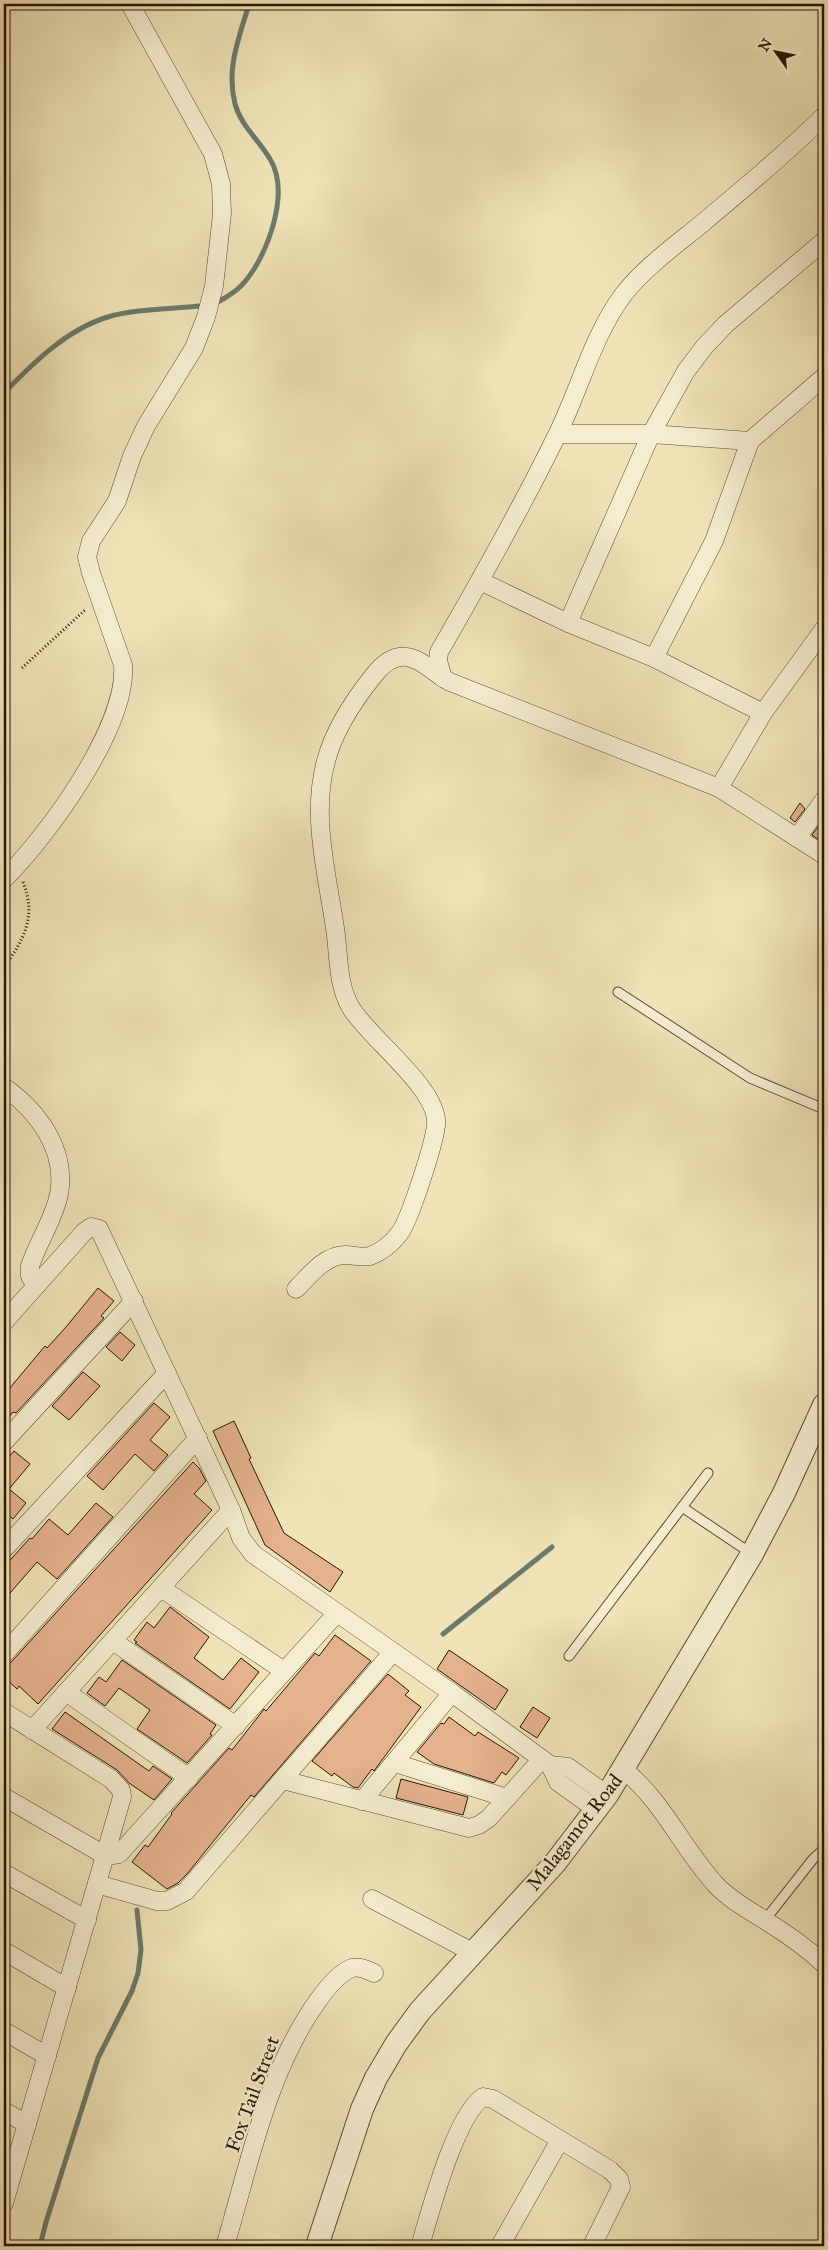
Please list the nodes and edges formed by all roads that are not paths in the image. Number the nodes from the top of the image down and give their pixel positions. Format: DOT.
graph roads {
  1 [pos="130,4"];
  2 [pos="824,116"];
  3 [pos="824,241"];
  4 [pos="824,377"];
  5 [pos="558,434"];
  6 [pos="651,434"];
  7 [pos="750,441"];
  8 [pos="480,581"];
  9 [pos="568,624"];
  10 [pos="824,629"];
  11 [pos="654,658"];
  12 [pos="443,678"];
  13 [pos="763,713"];
  14 [pos="719,788"];
  15 [pos="824,800"];
  16 [pos="797,838"];
  17 [pos="824,855"];
  18 [pos="9,874"];
  19 [pos="618,992"];
  20 [pos="4,1087"];
  21 [pos="824,1109"];
  22 [pos="36,1286"];
  23 [pos="296,1289"];
  24 [pos="134,1301"];
  25 [pos="4,1322"];
  26 [pos="167,1373"];
  27 [pos="824,1405"];
  28 [pos="198,1438"];
  29 [pos="4,1442"];
  30 [pos="708,1473"];
  31 [pos="682,1507"];
  32 [pos="231,1510"];
  33 [pos="4,1549"];
  34 [pos="752,1554"];
  35 [pos="161,1588"];
  36 [pos="337,1613"];
  37 [pos="113,1641"];
  38 [pos="394,1652"];
  39 [pos="4,1654"];
  40 [pos="569,1656"];
  41 [pos="284,1671"];
  42 [pos="66,1692"];
  43 [pos="452,1693"];
  44 [pos="4,1712"];
  45 [pos="236,1726"];
  46 [pos="32,1730"];
  47 [pos="546,1762"];
  48 [pos="395,1763"];
  49 [pos="623,1769"];
  50 [pos="189,1778"];
  51 [pos="284,1780"];
  52 [pos="4,1797"];
  53 [pos="507,1798"];
  54 [pos="362,1801"];
  55 [pos="602,1802"];
  56 [pos="824,1849"];
  57 [pos="106,1856"];
  58 [pos="4,1873"];
  59 [pos="97,1884"];
  60 [pos="372,1899"];
  61 [pos="87,1920"];
  62 [pos="765,1920"];
  63 [pos="4,1951"];
  64 [pos="472,1952"];
  65 [pos="824,1964"];
  66 [pos="374,1973"];
  67 [pos="67,1988"];
  68 [pos="4,2031"];
  69 [pos="47,2056"];
  70 [pos="4,2111"];
  71 [pos="27,2124"];
  72 [pos="560,2140"];
  73 [pos="5,2195"];
  74 [pos="225,2246"];
  75 [pos="317,2246"];
  76 [pos="420,2246"];
  77 [pos="500,2246"];
  78 [pos="592,2246"];
  1 -- 18 [label="street"];
  2 -- 5 [label="street"];
  3 -- 6 [label="street"];
  4 -- 7 [label="street"];
  5 -- 6 [label="street"];
  5 -- 8 [label="street"];
  6 -- 7 [label="street"];
  6 -- 9 [label="street"];
  7 -- 11 [label="street"];
  8 -- 9 [label="street"];
  8 -- 12 [label="street"];
  9 -- 11 [label="street"];
  10 -- 13 [label="street"];
  11 -- 13 [label="street"];
  12 -- 14 [label="street"];
  12 -- 23 [label="street"];
  13 -- 14 [label="street"];
  14 -- 16 [label="street"];
  15 -- 16 [label="street"];
  16 -- 17 [label="street"];
  19 -- 21 [label="lane"];
  20 -- 22 [label="street"];
  22 -- 24 [label="street"];
  22 -- 25 [label="street"];
  24 -- 26 [label="street"];
  24 -- 29 [label="street"];
  26 -- 28 [label="street"];
  26 -- 33 [label="street"];
  27 -- 34 [label="street, Malagamot Road"];
  28 -- 32 [label="street"];
  28 -- 39 [label="street"];
  30 -- 31 [label="lane"];
  31 -- 34 [label="lane"];
  31 -- 40 [label="lane"];
  32 -- 35 [label="street"];
  32 -- 36 [label="street"];
  34 -- 49 [label="street, Malagamot Road"];
  35 -- 37 [label="street"];
  35 -- 41 [label="street"];
  36 -- 38 [label="street"];
  36 -- 41 [label="street"];
  37 -- 42 [label="street"];
  37 -- 45 [label="street"];
  38 -- 43 [label="street"];
  38 -- 51 [label="street"];
  41 -- 45 [label="street"];
  42 -- 46 [label="street"];
  42 -- 50 [label="street"];
  43 -- 47 [label="street"];
  43 -- 48 [label="street"];
  44 -- 46 [label="street"];
  45 -- 50 [label="street"];
  46 -- 57 [label="street"];
  47 -- 53 [label="street"];
  47 -- 55 [label="street"];
  48 -- 53 [label="street"];
  48 -- 54 [label="street"];
  49 -- 55 [label="street, Malagamot Road"];
  49 -- 62 [label="street"];
  50 -- 57 [label="street"];
  51 -- 54 [label="street"];
  51 -- 59 [label="street"];
  52 -- 57 [label="street"];
  53 -- 54 [label="street"];
  55 -- 64 [label="street, Malagamot Road"];
  56 -- 62 [label="lane"];
  57 -- 59 [label="street"];
  58 -- 61 [label="street"];
  59 -- 61 [label="street"];
  60 -- 64 [label="street"];
  61 -- 67 [label="street"];
  62 -- 65 [label="street"];
  63 -- 67 [label="street"];
  64 -- 75 [label="street, Malagamot Road"];
  66 -- 74 [label="street, Fox Tail Street"];
  67 -- 69 [label="street"];
  68 -- 69 [label="street"];
  69 -- 71 [label="street"];
  70 -- 71 [label="street"];
  71 -- 73 [label="street"];
  72 -- 76 [label="street"];
  72 -- 77 [label="street"];
  72 -- 78 [label="street"];
}
